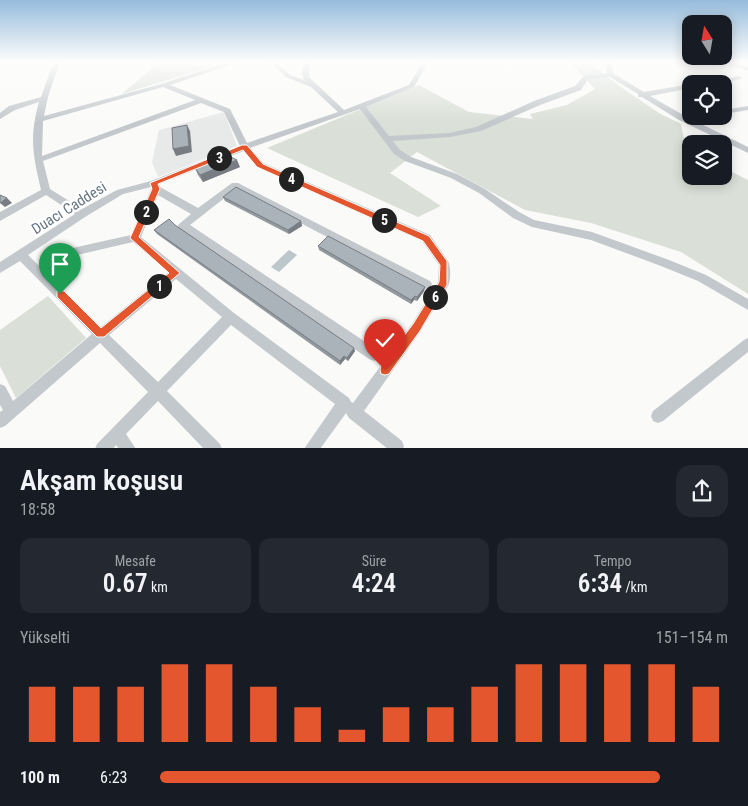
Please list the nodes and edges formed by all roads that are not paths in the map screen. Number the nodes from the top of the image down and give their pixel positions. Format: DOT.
graph roads {
  1 [pos="49,82"];
  2 [pos="172,82"];
  3 [pos="303,82"];
  4 [pos="310,82"];
  5 [pos="414,82"];
  6 [pos="582,82"];
  7 [pos="621,82"];
  8 [pos="163,85"];
  9 [pos="314,86"];
  10 [pos="682,88"];
  11 [pos="641,95"];
  12 [pos="43,98"];
  13 [pos="203,100"];
  14 [pos="361,105"];
  15 [pos="748,108"];
  16 [pos="732,111"];
  17 [pos="342,113"];
  18 [pos="0,116"];
  19 [pos="682,118"];
  20 [pos="39,120"];
  21 [pos="696,125"];
  22 [pos="389,139"];
  23 [pos="245,147"];
  24 [pos="748,150"];
  25 [pos="38,160"];
  26 [pos="155,186"];
  27 [pos="46,191"];
  28 [pos="198,212"];
  29 [pos="82,214"];
  30 [pos="0,217"];
  31 [pos="134,238"];
  32 [pos="77,251"];
  33 [pos="20,254"];
  34 [pos="0,268"];
  35 [pos="176,273"];
  36 [pos="426,284"];
  37 [pos="748,305"];
  38 [pos="230,317"];
  39 [pos="101,334"];
  40 [pos="748,344"];
  41 [pos="374,355"];
  42 [pos="0,391"];
  43 [pos="159,391"];
  44 [pos="349,408"];
  45 [pos="11,411"];
  46 [pos="658,416"];
  47 [pos="0,421"];
  48 [pos="117,434"];
  49 [pos="397,446"];
  50 [pos="102,448"];
  51 [pos="129,448"];
  52 [pos="215,448"];
  53 [pos="311,448"];
  1 -- 12 [label="street"];
  2 -- 8 [label="street"];
  3 -- 9 [label="street"];
  4 -- 9 [label="street"];
  5 -- 14 [label="street, Duacı Caddesi"];
  6 -- 22 [label="street"];
  7 -- 11 [label="street"];
  8 -- 13 [label="street"];
  8 -- 20 [label="street"];
  9 -- 17 [label="street"];
  10 -- 11 [label="street"];
  11 -- 19 [label="street"];
  12 -- 18 [label="street"];
  12 -- 20 [label="street"];
  13 -- 23 [label="street"];
  13 -- 25 [label="street"];
  14 -- 17 [label="street, Duacı Caddesi"];
  14 -- 22 [label="street"];
  15 -- 16 [label="street"];
  17 -- 23 [label="street, Duacı Caddesi"];
  20 -- 25 [label="street"];
  21 -- 24 [label="street"];
  22 -- 37 [label="street"];
  23 -- 26 [label="street, Duacı Caddesi"];
  23 -- 44 [label="street"];
  25 -- 27 [label="street"];
  26 -- 28 [label="street"];
  26 -- 29 [label="street, Duacı Caddesi"];
  26 -- 31 [label="street"];
  27 -- 29 [label="street"];
  27 -- 30 [label="street"];
  28 -- 36 [label="street"];
  28 -- 41 [label="street"];
  29 -- 33 [label="street, Duacı Caddesi"];
  31 -- 32 [label="street"];
  31 -- 35 [label="street"];
  33 -- 34 [label="street, Duacı Caddesi"];
  33 -- 39 [label="street"];
  35 -- 38 [label="street"];
  35 -- 39 [label="street"];
  38 -- 43 [label="street"];
  38 -- 44 [label="street"];
  39 -- 43 [label="street"];
  39 -- 45 [label="street"];
  40 -- 46 [label="street"];
  42 -- 45 [label="street"];
  43 -- 48 [label="street"];
  43 -- 52 [label="street"];
  44 -- 49 [label="street"];
  44 -- 53 [label="street"];
  45 -- 47 [label="street"];
  48 -- 50 [label="street"];
  48 -- 51 [label="street"];
}
